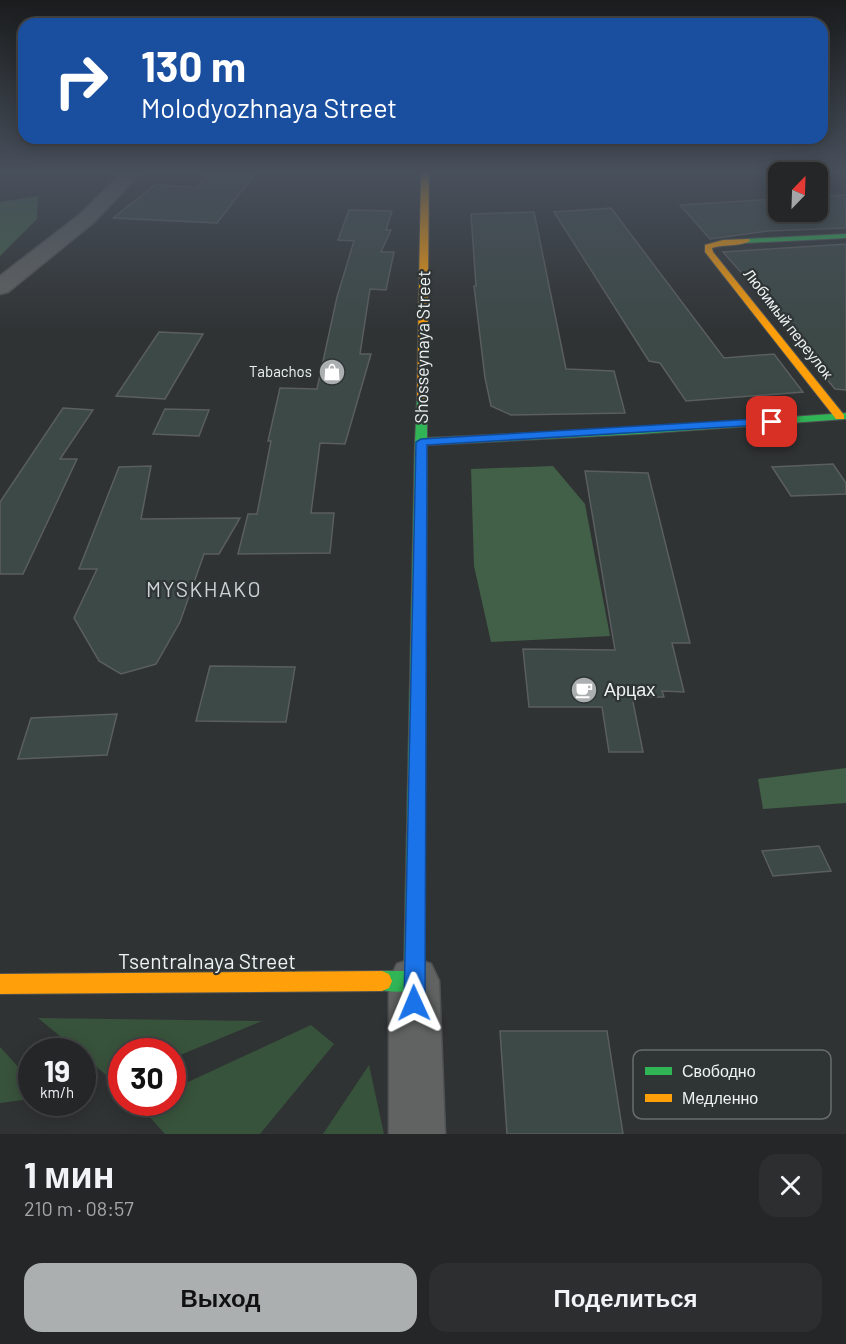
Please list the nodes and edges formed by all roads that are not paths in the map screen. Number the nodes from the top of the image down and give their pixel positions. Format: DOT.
graph roads {
  1 [pos="78,225"];
  2 [pos="424,225"];
  3 [pos="846,236"];
  4 [pos="0,287"];
  5 [pos="843,416"];
  6 [pos="421,442"];
  7 [pos="414,981"];
  8 [pos="0,984"];
  9 [pos="417,1134"];
  1 -- 4 [label="street"];
  2 -- 6 [label="street, Shosseynaya Street"];
  3 -- 5 [label="street, Любимый переулок"];
  5 -- 6 [label="street"];
  6 -- 7 [label="street, Shosseynaya Street"];
  7 -- 8 [label="street, Tsentralnaya Street"];
  7 -- 9 [label="street, Shosseynaya Street"];
}
